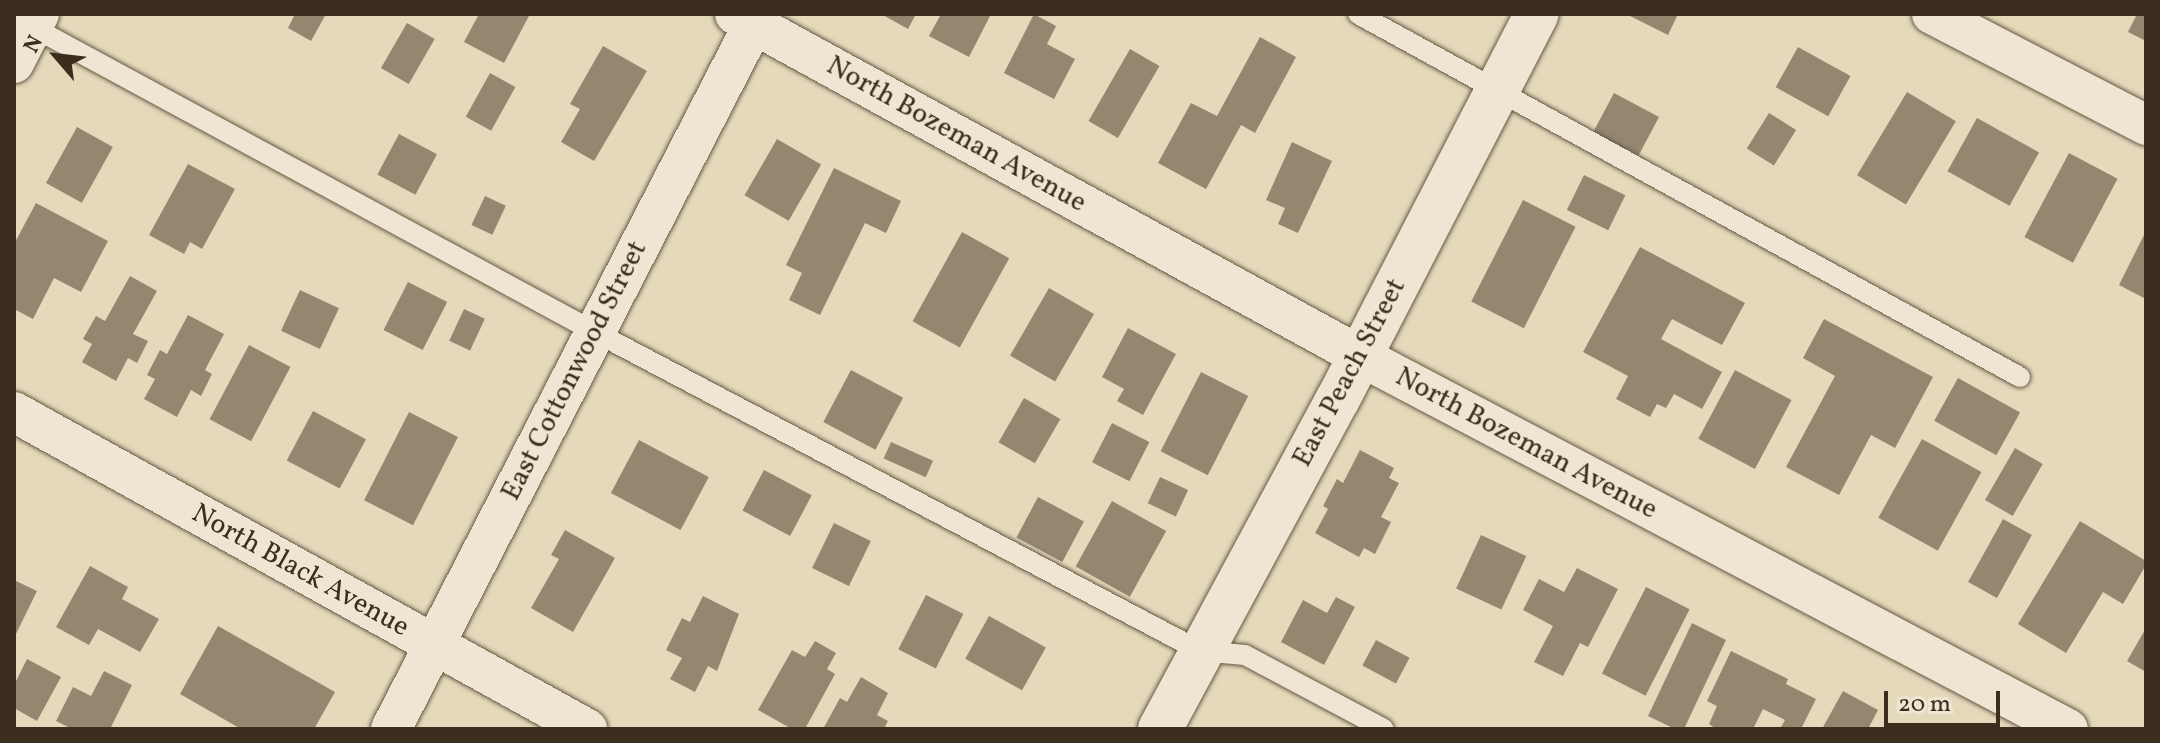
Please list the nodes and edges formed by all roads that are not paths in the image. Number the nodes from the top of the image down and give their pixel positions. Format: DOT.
graph roads {
  1 [pos="1358,14"];
  2 [pos="1537,14"];
  3 [pos="1932,14"];
  4 [pos="749,17"];
  5 [pos="28,19"];
  6 [pos="14,63"];
  7 [pos="1497,91"];
  8 [pos="2146,125"];
  9 [pos="595,332"];
  10 [pos="1360,356"];
  11 [pos="2020,377"];
  12 [pos="14,412"];
  13 [pos="434,645"];
  14 [pos="1200,651"];
  15 [pos="391,729"];
  16 [pos="587,729"];
  17 [pos="1160,729"];
  18 [pos="1384,729"];
  19 [pos="2068,729"];
  1 -- 7 [label="lane"];
  2 -- 7 [label="main road, East Peach Street"];
  3 -- 8 [label="street"];
  4 -- 9 [label="street, East Cottonwood Street"];
  4 -- 10 [label="street, North Bozeman Avenue"];
  5 -- 6 [label="street"];
  5 -- 9 [label="lane"];
  7 -- 10 [label="main road, East Peach Street"];
  7 -- 11 [label="lane"];
  9 -- 13 [label="street, East Cottonwood Street"];
  9 -- 14 [label="lane"];
  10 -- 14 [label="main road, East Peach Street"];
  10 -- 19 [label="street, North Bozeman Avenue"];
  12 -- 13 [label="street, North Black Avenue"];
  13 -- 15 [label="street, East Cottonwood Street"];
  13 -- 16 [label="street, North Black Avenue"];
  14 -- 17 [label="main road, East Peach Street"];
  14 -- 18 [label="lane"];
}
